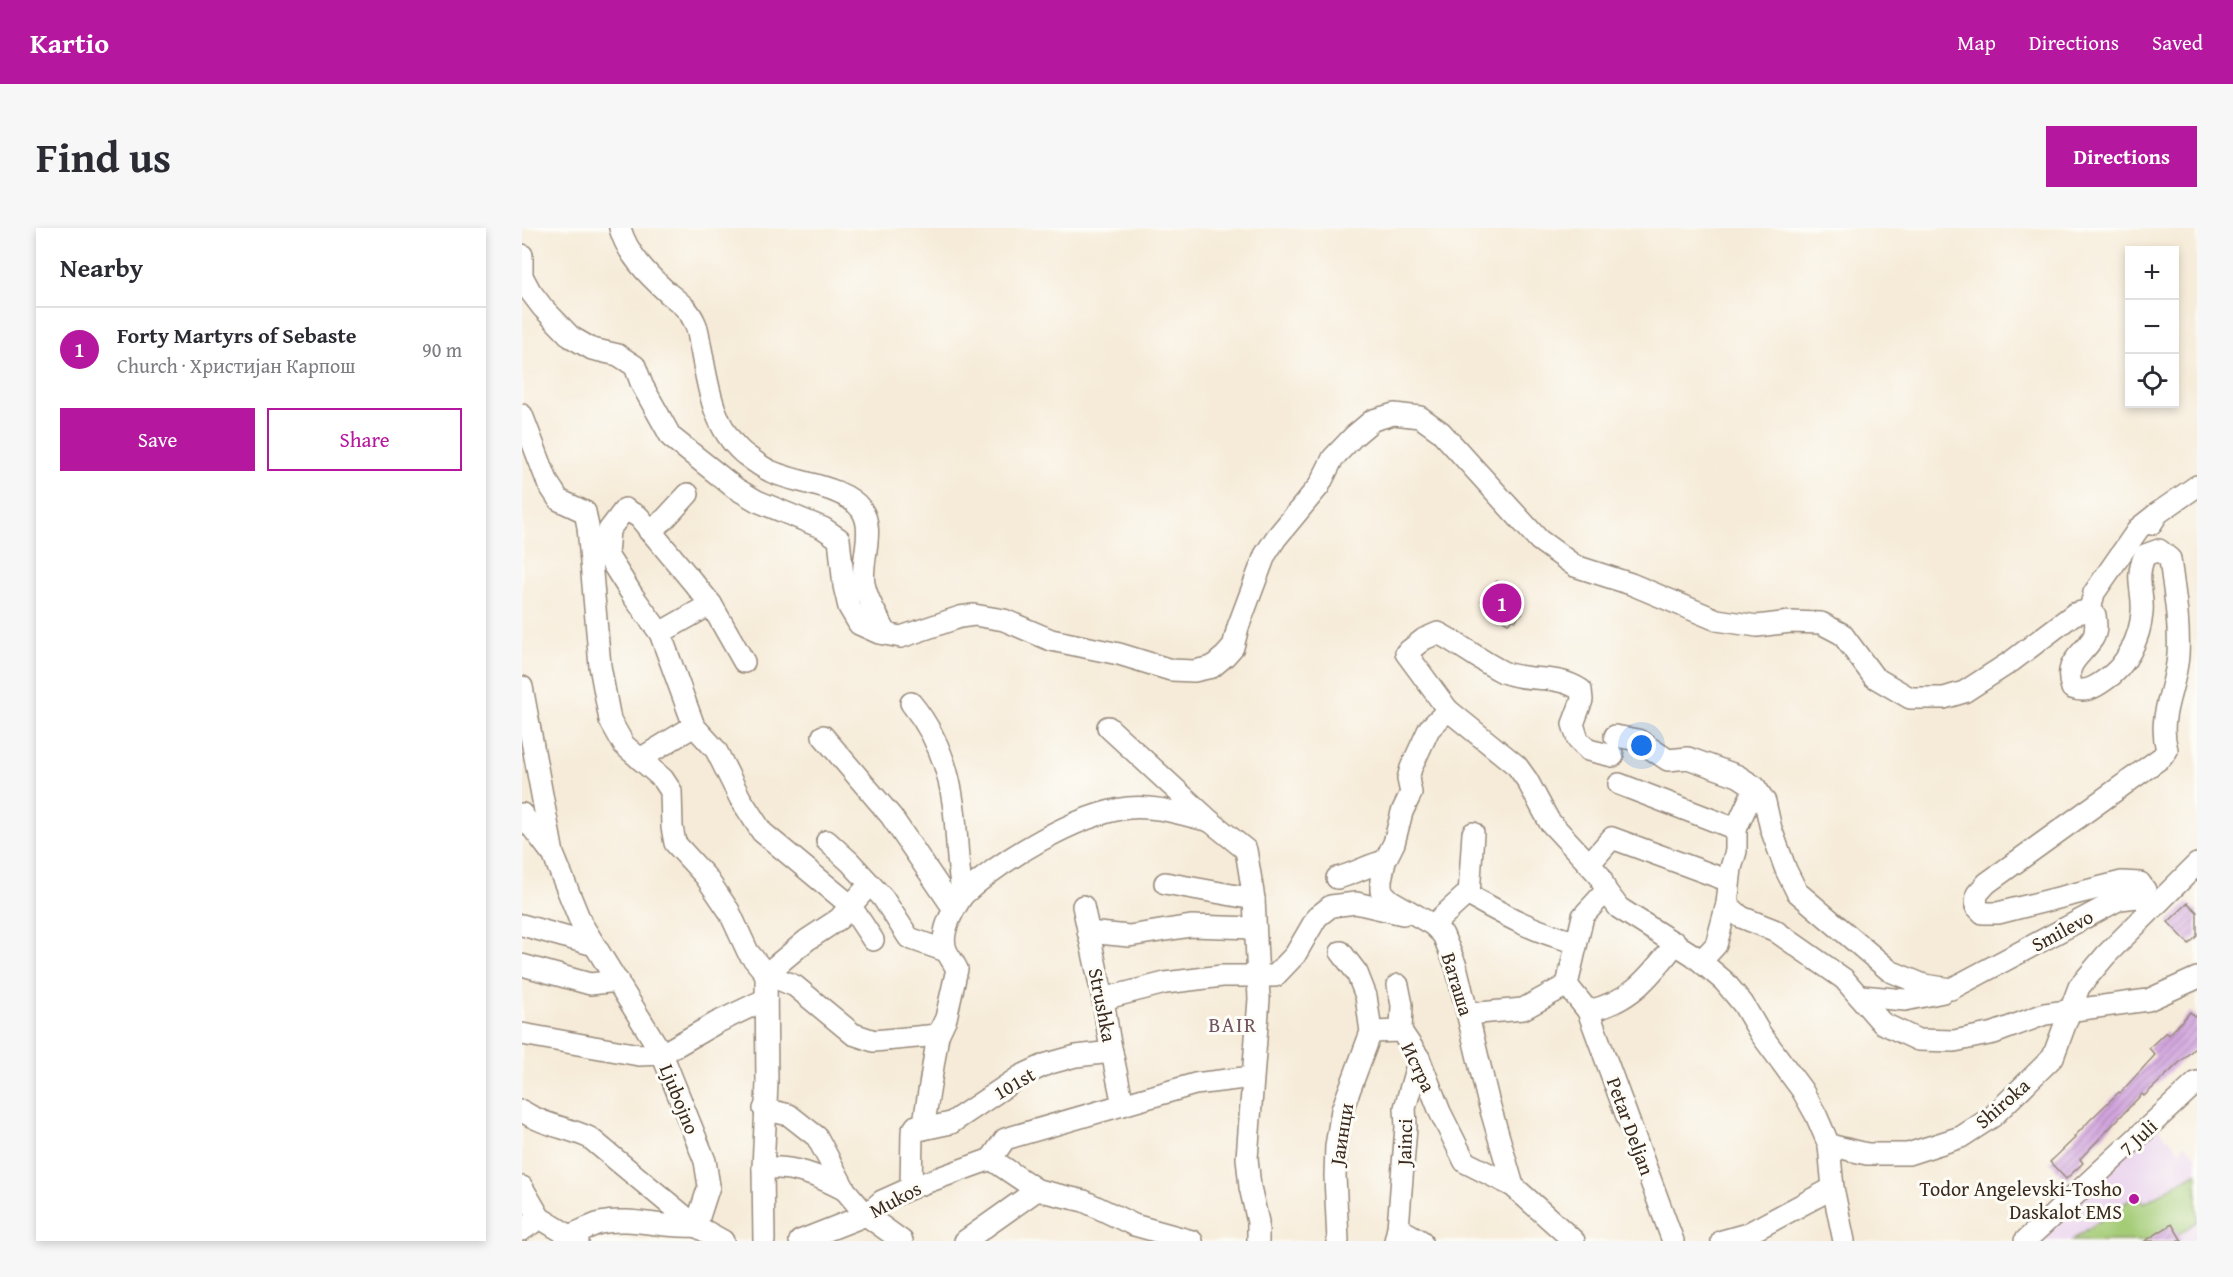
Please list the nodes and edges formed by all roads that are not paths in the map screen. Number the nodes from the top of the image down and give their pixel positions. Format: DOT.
graph roads {
  1 [pos="620,228"];
  2 [pos="522,257"];
  3 [pos="522,415"];
  4 [pos="2197,486"];
  5 [pos="688,494"];
  6 [pos="2158,513"];
  7 [pos="649,531"];
  8 [pos="2145,555"];
  9 [pos="711,604"];
  10 [pos="2090,610"];
  11 [pos="660,633"];
  12 [pos="887,634"];
  13 [pos="744,662"];
  14 [pos="522,687"];
  15 [pos="911,704"];
  16 [pos="1448,710"];
  17 [pos="694,726"];
  18 [pos="1108,727"];
  19 [pos="823,736"];
  20 [pos="640,759"];
  21 [pos="1619,784"];
  22 [pos="1755,787"];
  23 [pos="522,814"];
  24 [pos="1210,821"];
  25 [pos="1736,829"];
  26 [pos="1473,833"];
  27 [pos="827,841"];
  28 [pos="553,854"];
  29 [pos="1385,861"];
  30 [pos="1590,863"];
  31 [pos="2197,864"];
  32 [pos="1337,878"];
  33 [pos="1730,881"];
  34 [pos="1165,882"];
  35 [pos="870,884"];
  36 [pos="1606,891"];
  37 [pos="1469,895"];
  38 [pos="1254,899"];
  39 [pos="958,902"];
  40 [pos="1727,904"];
  41 [pos="2147,904"];
  42 [pos="849,905"];
  43 [pos="1083,906"];
  44 [pos="1426,921"];
  45 [pos="522,925"];
  46 [pos="1255,928"];
  47 [pos="1088,932"];
  48 [pos="873,940"];
  49 [pos="1576,942"];
  50 [pos="1676,943"];
  51 [pos="594,945"];
  52 [pos="946,951"];
  53 [pos="1341,952"];
  54 [pos="1701,961"];
  55 [pos="522,965"];
  56 [pos="766,975"];
  57 [pos="1266,977"];
  58 [pos="2197,978"];
  59 [pos="618,981"];
  60 [pos="1398,985"];
  61 [pos="1567,985"];
  62 [pos="1959,986"];
  63 [pos="1861,996"];
  64 [pos="766,999"];
  65 [pos="1103,999"];
  66 [pos="1588,1011"];
  67 [pos="2069,1012"];
  68 [pos="1468,1014"];
  69 [pos="1401,1031"];
  70 [pos="1371,1032"];
  71 [pos="522,1034"];
  72 [pos="938,1035"];
  73 [pos="1112,1052"];
  74 [pos="662,1054"];
  75 [pos="1419,1058"];
  76 [pos="1252,1077"];
  77 [pos="2197,1082"];
  78 [pos="1123,1105"];
  79 [pos="764,1109"];
  80 [pos="522,1111"];
  81 [pos="922,1129"];
  82 [pos="1829,1145"];
  83 [pos="991,1159"];
  84 [pos="763,1168"];
  85 [pos="1513,1186"];
  86 [pos="522,1187"];
  87 [pos="911,1188"];
  88 [pos="1833,1188"];
  89 [pos="845,1190"];
  90 [pos="1037,1191"];
  91 [pos="866,1215"];
  92 [pos="540,1218"];
  93 [pos="696,1226"];
  94 [pos="522,1230"];
  95 [pos="1552,1233"];
  96 [pos="1397,1235"];
  97 [pos="573,1238"];
  98 [pos="973,1239"];
  99 [pos="723,1241"];
  100 [pos="764,1241"];
  101 [pos="800,1241"];
  102 [pos="902,1241"];
  103 [pos="1192,1241"];
  104 [pos="1258,1241"];
  105 [pos="1338,1241"];
  106 [pos="1420,1241"];
  107 [pos="1574,1241"];
  108 [pos="1673,1241"];
  109 [pos="1722,1241"];
  110 [pos="1844,1241"];
  111 [pos="2025,1241"];
  1 -- 12 [label="street"];
  2 -- 12 [label="street"];
  3 -- 20 [label="street"];
  4 -- 6 [label="street"];
  5 -- 7 [label="street"];
  6 -- 8 [label="street"];
  6 -- 10 [label="street"];
  7 -- 9 [label="street"];
  7 -- 11 [label="street"];
  8 -- 10 [label="street"];
  8 -- 41 [label="street"];
  9 -- 11 [label="street"];
  9 -- 13 [label="street"];
  10 -- 12 [label="street"];
  11 -- 17 [label="street"];
  14 -- 28 [label="street, Ljubojno"];
  15 -- 39 [label="street"];
  16 -- 22 [label="street"];
  16 -- 29 [label="street, Ваташа"];
  16 -- 30 [label="street"];
  17 -- 20 [label="street"];
  17 -- 42 [label="street"];
  18 -- 24 [label="street"];
  19 -- 39 [label="street"];
  20 -- 56 [label="street"];
  21 -- 25 [label="street"];
  22 -- 25 [label="street"];
  22 -- 62 [label="street"];
  23 -- 28 [label="street, Ljubojno"];
  24 -- 38 [label="street"];
  24 -- 39 [label="street"];
  25 -- 33 [label="street"];
  26 -- 37 [label="street"];
  27 -- 35 [label="street"];
  28 -- 51 [label="street, Ljubojno"];
  29 -- 32 [label="street"];
  29 -- 44 [label="street, Ваташа"];
  30 -- 33 [label="street"];
  30 -- 36 [label="street"];
  31 -- 41 [label="street, Shiroka"];
  33 -- 40 [label="street"];
  34 -- 38 [label="street"];
  35 -- 42 [label="street"];
  35 -- 52 [label="street"];
  36 -- 49 [label="street"];
  36 -- 50 [label="street"];
  37 -- 44 [label="street"];
  37 -- 49 [label="street"];
  38 -- 46 [label="street"];
  39 -- 52 [label="street"];
  40 -- 54 [label="street"];
  40 -- 63 [label="street"];
  41 -- 62 [label="street, Smilevo"];
  41 -- 67 [label="street, Shiroka"];
  42 -- 48 [label="street"];
  42 -- 56 [label="street"];
  43 -- 47 [label="street, Strushka"];
  44 -- 57 [label="street"];
  44 -- 68 [label="street, Ваташа"];
  45 -- 51 [label="street"];
  46 -- 47 [label="street"];
  46 -- 57 [label="street"];
  47 -- 65 [label="street, Strushka"];
  49 -- 61 [label="street"];
  50 -- 54 [label="street"];
  50 -- 66 [label="street"];
  51 -- 59 [label="street, Ljubojno"];
  52 -- 72 [label="street"];
  53 -- 70 [label="street"];
  54 -- 82 [label="street"];
  55 -- 59 [label="street"];
  56 -- 64 [label="street"];
  56 -- 72 [label="street"];
  57 -- 65 [label="street"];
  57 -- 76 [label="street"];
  58 -- 67 [label="street"];
  59 -- 74 [label="street, Ljubojno"];
  60 -- 69 [label="street"];
  61 -- 66 [label="street, Petar Deljan"];
  61 -- 68 [label="street"];
  62 -- 63 [label="street, Smilevo"];
  63 -- 67 [label="street"];
  64 -- 74 [label="street"];
  64 -- 79 [label="street"];
  65 -- 73 [label="street, Strushka"];
  66 -- 108 [label="street, Petar Deljan"];
  67 -- 82 [label="street, Shiroka"];
  68 -- 85 [label="street, Ваташа"];
  69 -- 70 [label="street, Истра"];
  69 -- 75 [label="street, Истра"];
  70 -- 105 [label="street, Јаинци"];
  71 -- 74 [label="street"];
  72 -- 81 [label="street"];
  73 -- 78 [label="street, Strushka"];
  73 -- 81 [label="street, 101st"];
  74 -- 93 [label="street, Ljubojno"];
  75 -- 85 [label="street, Истра"];
  75 -- 96 [label="street, Jainci"];
  76 -- 78 [label="street"];
  76 -- 104 [label="street"];
  77 -- 111 [label="street, 7 Juli"];
  78 -- 83 [label="street"];
  79 -- 84 [label="street"];
  79 -- 89 [label="street"];
  80 -- 93 [label="street"];
  81 -- 87 [label="street"];
  82 -- 88 [label="street"];
  83 -- 87 [label="street, Mukos"];
  83 -- 90 [label="street"];
  84 -- 89 [label="street"];
  84 -- 100 [label="street"];
  85 -- 95 [label="street"];
  86 -- 92 [label="street"];
  87 -- 91 [label="street, Mukos"];
  88 -- 109 [label="street"];
  88 -- 110 [label="street"];
  89 -- 91 [label="street"];
  90 -- 98 [label="street"];
  90 -- 103 [label="street"];
  91 -- 101 [label="street, Mukos"];
  91 -- 102 [label="street"];
  92 -- 94 [label="street"];
  92 -- 97 [label="street"];
  93 -- 97 [label="street"];
  93 -- 99 [label="street"];
  95 -- 107 [label="street"];
  96 -- 106 [label="street, Jainci"];
}
